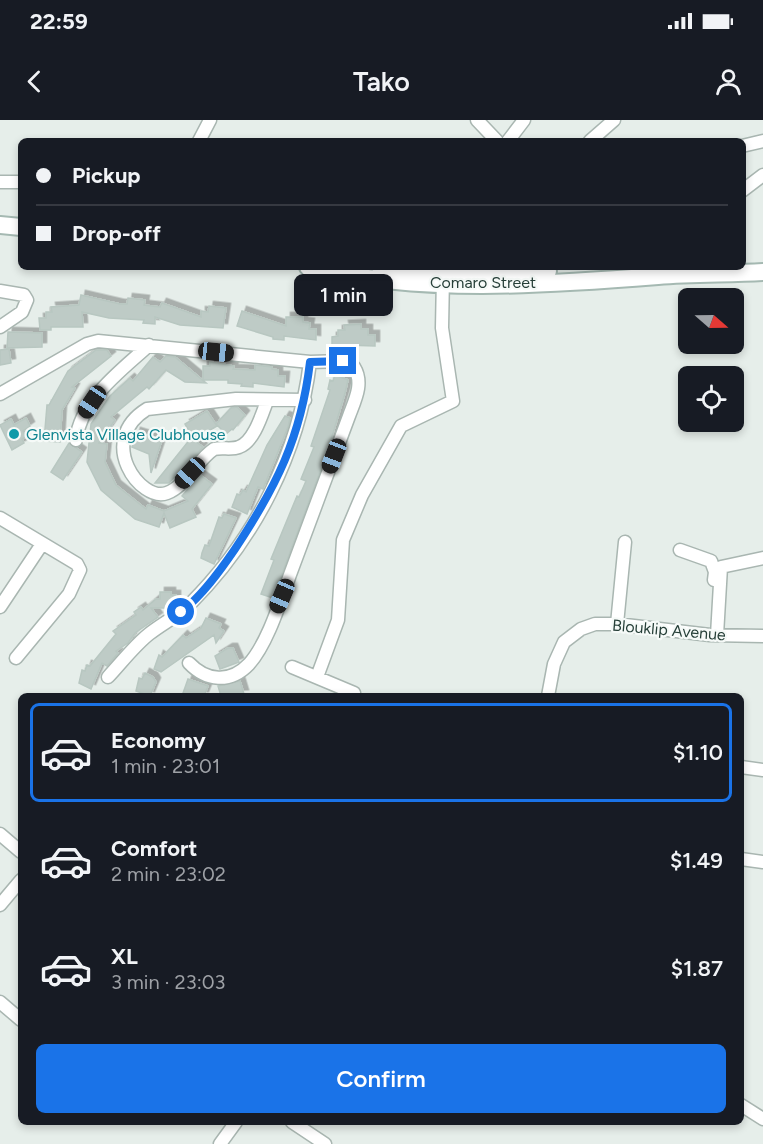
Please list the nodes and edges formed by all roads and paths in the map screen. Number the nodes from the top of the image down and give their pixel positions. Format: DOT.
graph roads {
  1 [pos="210,120"];
  2 [pos="477,120"];
  3 [pos="524,120"];
  4 [pos="614,120"];
  5 [pos="201,138"];
  6 [pos="494,138"];
  7 [pos="510,138"];
  8 [pos="593,138"];
  9 [pos="763,141"];
  10 [pos="746,145"];
  11 [pos="763,175"];
  12 [pos="0,182"];
  13 [pos="18,182"];
  14 [pos="746,188"];
  15 [pos="0,225"];
  16 [pos="18,227"];
  17 [pos="324,270"];
  18 [pos="407,270"];
  19 [pos="763,272"];
  20 [pos="443,274"];
  21 [pos="0,291"];
  22 [pos="0,327"];
  23 [pos="150,345"];
  24 [pos="310,362"];
  25 [pos="0,393"];
  26 [pos="305,400"];
  27 [pos="267,401"];
  28 [pos="76,440"];
  29 [pos="0,518"];
  30 [pos="625,542"];
  31 [pos="42,544"];
  32 [pos="680,550"];
  33 [pos="763,558"];
  34 [pos="0,607"];
  35 [pos="617,624"];
  36 [pos="713,635"];
  37 [pos="763,636"];
  38 [pos="16,658"];
  39 [pos="189,663"];
  40 [pos="292,667"];
  41 [pos="108,677"];
  42 [pos="317,677"];
  43 [pos="354,693"];
  44 [pos="549,693"];
  45 [pos="744,767"];
  46 [pos="763,770"];
  47 [pos="0,834"];
  48 [pos="18,849"];
  49 [pos="744,859"];
  50 [pos="763,862"];
  51 [pos="18,884"];
  52 [pos="0,905"];
  53 [pos="0,1002"];
  54 [pos="18,1017"];
  55 [pos="744,1107"];
  56 [pos="763,1119"];
  57 [pos="234,1125"];
  58 [pos="296,1125"];
  59 [pos="220,1144"];
  60 [pos="325,1144"];
  1 -- 5 [label="street"];
  2 -- 6 [label="street"];
  3 -- 7 [label="street"];
  4 -- 8 [label="street"];
  9 -- 10 [label="street"];
  11 -- 14 [label="street"];
  12 -- 13 [label="street"];
  15 -- 16 [label="street"];
  17 -- 20 [label="street, Comaro Street"];
  18 -- 20 [label="street, Comaro Street"];
  19 -- 20 [label="street, Comaro Street"];
  20 -- 42 [label="street"];
  21 -- 22 [label="street"];
  23 -- 24 [label="street"];
  23 -- 25 [label="street"];
  23 -- 28 [label="street"];
  24 -- 26 [label="street"];
  24 -- 39 [label="street"];
  26 -- 27 [label="street"];
  26 -- 41 [label="street"];
  27 -- 27 [label="street"];
  29 -- 31 [label="street"];
  30 -- 35 [label="street"];
  31 -- 34 [label="street"];
  31 -- 38 [label="street"];
  32 -- 36 [label="street"];
  33 -- 36 [label="street"];
  35 -- 36 [label="street, Blouklip Avenue"];
  35 -- 44 [label="street, Blouklip Avenue"];
  36 -- 37 [label="street, Blouklip Avenue"];
  40 -- 42 [label="street"];
  42 -- 43 [label="street"];
  45 -- 46 [label="street"];
  47 -- 48 [label="street"];
  49 -- 50 [label="street"];
  51 -- 52 [label="street"];
  53 -- 54 [label="street"];
  55 -- 56 [label="street"];
  57 -- 59 [label="street"];
  58 -- 60 [label="street"];
}
